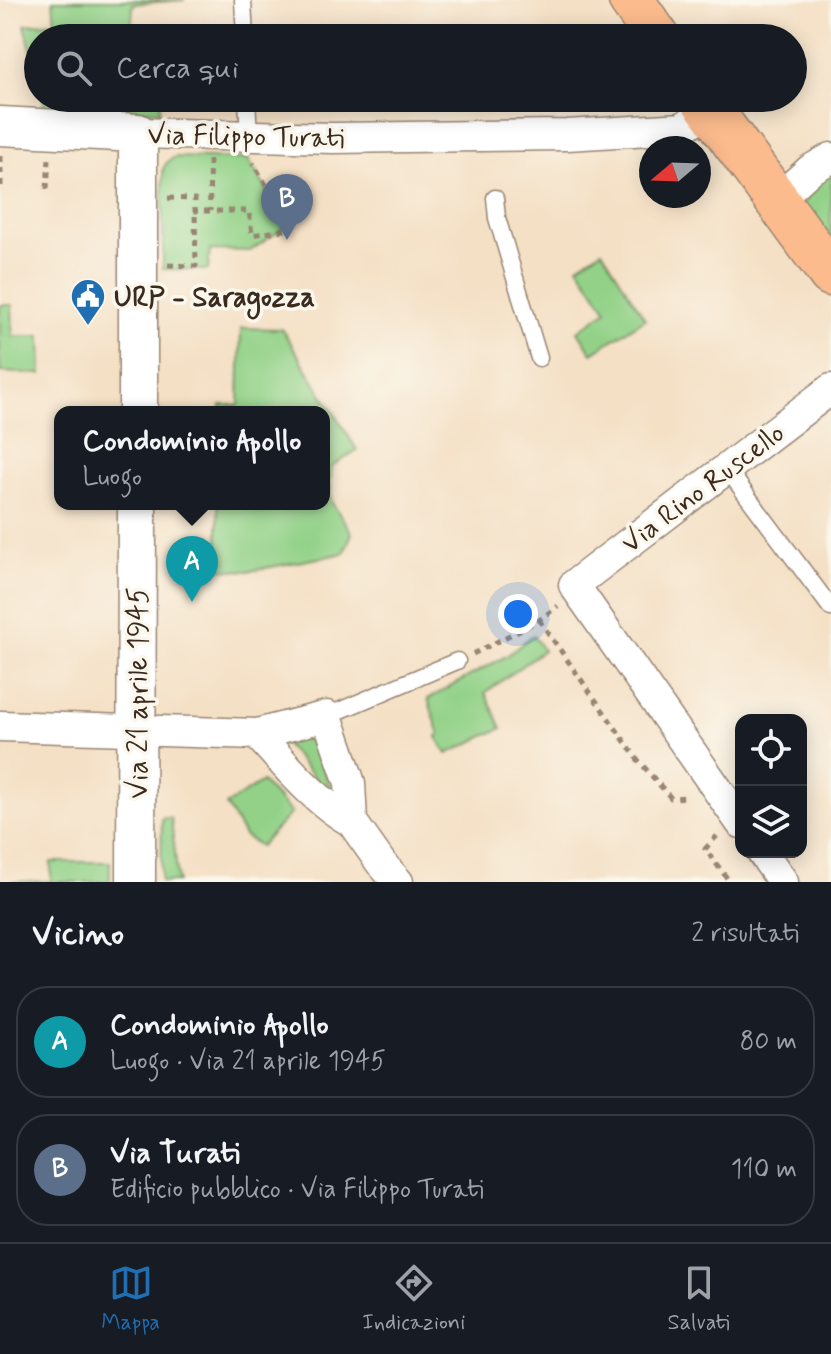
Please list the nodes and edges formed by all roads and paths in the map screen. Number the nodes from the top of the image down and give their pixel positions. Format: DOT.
graph roads {
  1 [pos="243,0"];
  2 [pos="631,0"];
  3 [pos="244,24"];
  4 [pos="648,24"];
  5 [pos="247,112"];
  6 [pos="699,112"];
  7 [pos="712,112"];
  8 [pos="0,126"];
  9 [pos="138,133"];
  10 [pos="248,145"];
  11 [pos="209,153"];
  12 [pos="1,155"];
  13 [pos="49,157"];
  14 [pos="831,158"];
  15 [pos="1,187"];
  16 [pos="47,189"];
  17 [pos="159,198"];
  18 [pos="495,198"];
  19 [pos="778,199"];
  20 [pos="195,211"];
  21 [pos="210,211"];
  22 [pos="159,265"];
  23 [pos="831,274"];
  24 [pos="539,358"];
  25 [pos="827,399"];
  26 [pos="138,406"];
  27 [pos="727,469"];
  28 [pos="137,510"];
  29 [pos="568,593"];
  30 [pos="831,608"];
  31 [pos="539,620"];
  32 [pos="457,661"];
  33 [pos="327,716"];
  34 [pos="0,726"];
  35 [pos="137,728"];
  36 [pos="257,734"];
  37 [pos="702,798"];
  38 [pos="352,822"];
  39 [pos="731,825"];
  40 [pos="766,858"];
  41 [pos="136,882"];
  42 [pos="398,882"];
  43 [pos="730,882"];
  44 [pos="783,882"];
  1 -- 3 [label="lane"];
  2 -- 4 [label="main road"];
  5 -- 10 [label="lane"];
  6 -- 10 [label="street, Via Filippo Turati"];
  7 -- 19 [label="main road"];
  8 -- 9 [label="street, Via Filippo Turati"];
  9 -- 10 [label="street, Via Filippo Turati"];
  9 -- 26 [label="street"];
  10 -- 21 [label="path"];
  11 -- 21 [label="path"];
  12 -- 15 [label="path"];
  13 -- 16 [label="path"];
  14 -- 19 [label="street"];
  17 -- 20 [label="path"];
  18 -- 24 [label="lane"];
  19 -- 23 [label="main road"];
  20 -- 21 [label="path"];
  20 -- 22 [label="path"];
  25 -- 27 [label="street, Via Rino Ruscello"];
  27 -- 29 [label="street, Via Rino Ruscello"];
  27 -- 30 [label="lane"];
  28 -- 35 [label="street, Via 21 aprile 1945"];
  29 -- 31 [label="path"];
  29 -- 39 [label="street"];
  31 -- 32 [label="path"];
  31 -- 37 [label="path"];
  32 -- 33 [label="lane"];
  33 -- 36 [label="street"];
  33 -- 38 [label="street"];
  34 -- 35 [label="street"];
  35 -- 36 [label="street"];
  35 -- 41 [label="street, Via 21 aprile 1945"];
  36 -- 38 [label="street"];
  38 -- 42 [label="street"];
  39 -- 43 [label="path"];
  40 -- 44 [label="street"];
}
